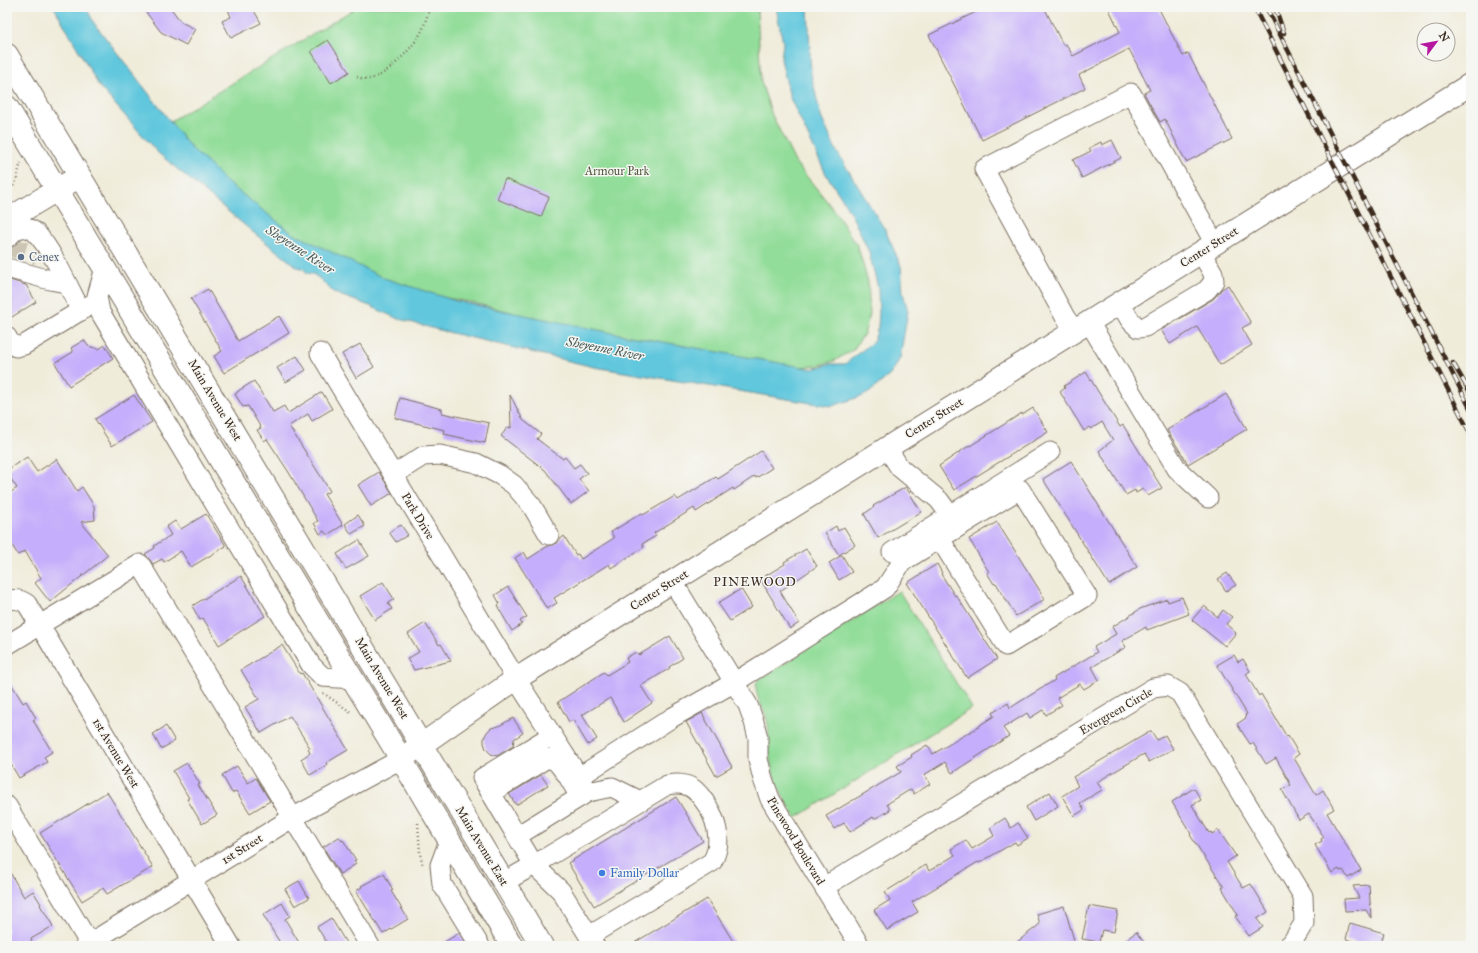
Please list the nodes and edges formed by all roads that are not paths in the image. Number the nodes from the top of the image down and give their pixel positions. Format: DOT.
graph roads {
  1 [pos="7,55"];
  2 [pos="1471,84"];
  3 [pos="7,107"];
  4 [pos="80,176"];
  5 [pos="57,189"];
  6 [pos="7,220"];
  7 [pos="7,238"];
  8 [pos="1208,248"];
  9 [pos="7,268"];
  10 [pos="105,268"];
  11 [pos="66,283"];
  12 [pos="98,300"];
  13 [pos="1120,303"];
  14 [pos="81,311"];
  15 [pos="1082,326"];
  16 [pos="7,337"];
  17 [pos="320,353"];
  18 [pos="887,448"];
  19 [pos="1050,452"];
  20 [pos="192,465"];
  21 [pos="393,475"];
  22 [pos="233,481"];
  23 [pos="1208,498"];
  24 [pos="950,515"];
  25 [pos="549,535"];
  26 [pos="940,539"];
  27 [pos="892,552"];
  28 [pos="673,582"];
  29 [pos="7,600"];
  30 [pos="40,625"];
  31 [pos="7,645"];
  32 [pos="353,679"];
  33 [pos="516,679"];
  34 [pos="735,682"];
  35 [pos="535,710"];
  36 [pos="552,735"];
  37 [pos="422,745"];
  38 [pos="532,747"];
  39 [pos="401,759"];
  40 [pos="491,772"];
  41 [pos="582,788"];
  42 [pos="491,793"];
  43 [pos="640,801"];
  44 [pos="7,806"];
  45 [pos="292,818"];
  46 [pos="517,836"];
  47 [pos="449,841"];
  48 [pos="534,865"];
  49 [pos="192,880"];
  50 [pos="504,882"];
  51 [pos="824,887"];
  52 [pos="592,941"];
  53 [pos="89,945"];
  54 [pos="231,946"];
  55 [pos="370,946"];
  56 [pos="480,946"];
  57 [pos="512,946"];
  58 [pos="542,946"];
  59 [pos="860,946"];
  60 [pos="1288,946"];
  1 -- 4 [label="main road, Main Avenue West"];
  2 -- 8 [label="main road, Center Street"];
  3 -- 5 [label="main road, Main Avenue West"];
  4 -- 5 [label="main road"];
  4 -- 37 [label="main road, Main Avenue West"];
  5 -- 6 [label="main road"];
  5 -- 10 [label="main road, Main Avenue West"];
  7 -- 11 [label="street"];
  8 -- 13 [label="main road, Center Street"];
  8 -- 13 [label="street"];
  8 -- 15 [label="street"];
  9 -- 11 [label="street"];
  10 -- 12 [label="street"];
  10 -- 22 [label="main road, Main Avenue West"];
  11 -- 14 [label="street"];
  12 -- 14 [label="street"];
  12 -- 20 [label="street"];
  13 -- 15 [label="main road, Center Street"];
  14 -- 16 [label="street"];
  15 -- 18 [label="main road, Center Street"];
  15 -- 23 [label="street"];
  17 -- 21 [label="street, Park Drive"];
  18 -- 24 [label="street"];
  18 -- 28 [label="main road, Center Street"];
  19 -- 24 [label="street"];
  20 -- 22 [label="street"];
  20 -- 32 [label="street"];
  21 -- 25 [label="street"];
  21 -- 33 [label="street, Park Drive"];
  22 -- 32 [label="main road, Main Avenue West"];
  24 -- 27 [label="street"];
  26 -- 26 [label="street"];
  26 -- 34 [label="street"];
  28 -- 33 [label="main road, Center Street"];
  28 -- 34 [label="street, Pinewood Boulevard"];
  29 -- 30 [label="street, 1st Avenue West"];
  30 -- 31 [label="street"];
  30 -- 45 [label="street"];
  30 -- 49 [label="street, 1st Avenue West"];
  32 -- 39 [label="main road, Main Avenue West"];
  33 -- 35 [label="street, Park Drive"];
  33 -- 37 [label="main road, Center Street"];
  34 -- 41 [label="street"];
  34 -- 51 [label="street, Pinewood Boulevard"];
  35 -- 36 [label="street, Park Drive"];
  35 -- 38 [label="street"];
  36 -- 38 [label="street"];
  36 -- 41 [label="street, Park Drive"];
  37 -- 39 [label="main road, Center Street"];
  37 -- 50 [label="main road, Main Avenue East"];
  38 -- 40 [label="street"];
  38 -- 40 [label="street"];
  39 -- 45 [label="street, 1st Street"];
  39 -- 47 [label="main road, Main Avenue East"];
  40 -- 42 [label="street"];
  41 -- 42 [label="street"];
  41 -- 43 [label="street"];
  41 -- 46 [label="street"];
  42 -- 46 [label="street"];
  43 -- 48 [label="street"];
  43 -- 52 [label="street"];
  44 -- 53 [label="street"];
  45 -- 49 [label="street, 1st Street"];
  45 -- 55 [label="street"];
  46 -- 48 [label="street"];
  47 -- 56 [label="street"];
  47 -- 57 [label="main road, Main Avenue East"];
  48 -- 50 [label="street"];
  48 -- 52 [label="street"];
  49 -- 53 [label="street, 1st Street"];
  49 -- 54 [label="street, 1st Avenue West"];
  50 -- 58 [label="main road, Main Avenue East"];
  51 -- 59 [label="street, Pinewood Boulevard"];
  51 -- 60 [label="street, Evergreen Circle"];
}
